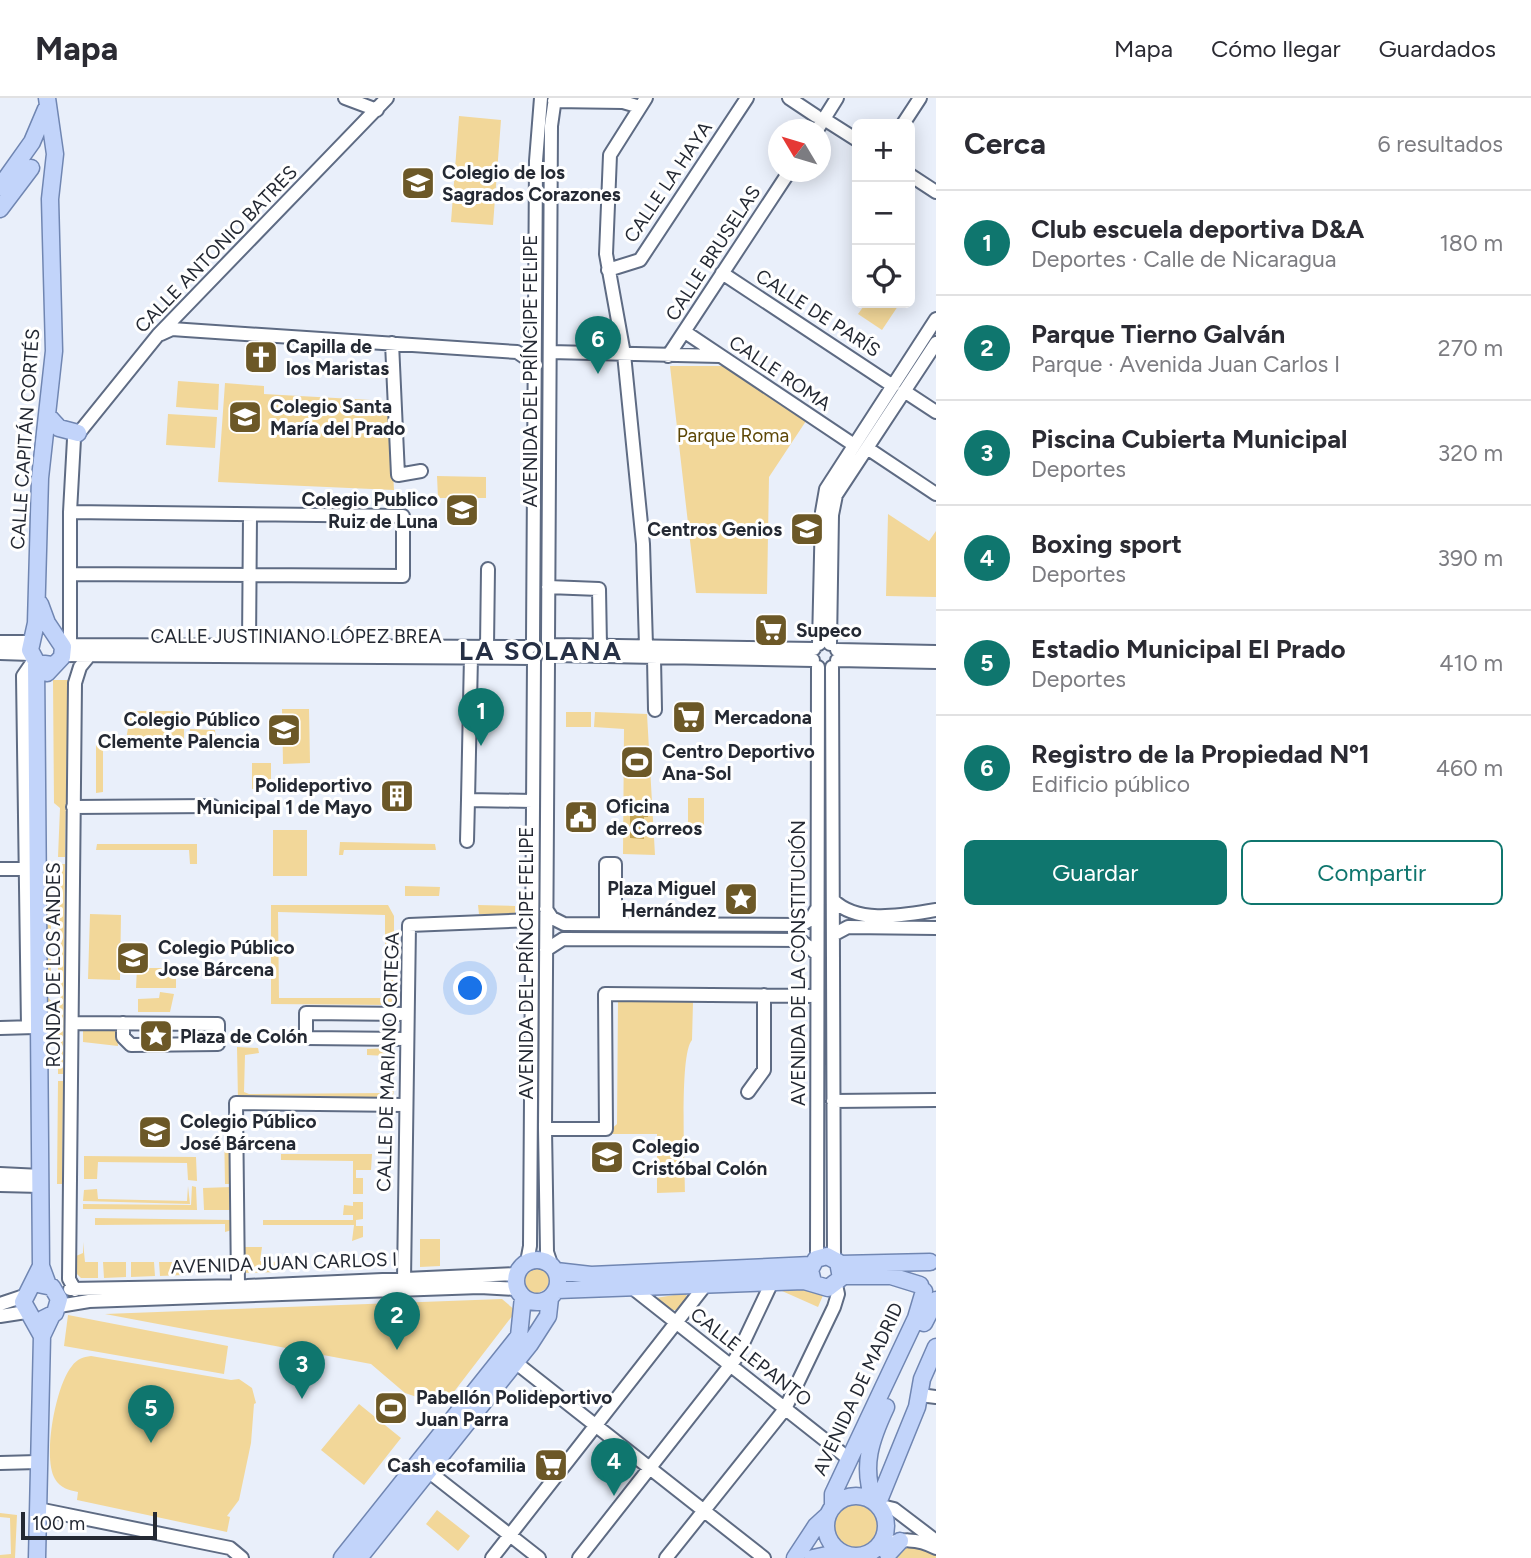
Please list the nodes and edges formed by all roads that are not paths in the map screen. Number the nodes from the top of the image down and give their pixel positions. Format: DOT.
graph roads {
  1 [pos="345,98"];
  2 [pos="387,98"];
  3 [pos="747,98"];
  4 [pos="789,98"];
  5 [pos="837,98"];
  6 [pos="920,98"];
  7 [pos="550,99"];
  8 [pos="47,103"];
  9 [pos="643,103"];
  10 [pos="377,110"];
  11 [pos="816,119"];
  12 [pos="821,119"];
  13 [pos="906,119"];
  14 [pos="831,127"];
  15 [pos="852,138"];
  16 [pos="28,147"];
  17 [pos="54,154"];
  18 [pos="32,169"];
  19 [pos="915,178"];
  20 [pos="782,182"];
  21 [pos="0,187"];
  22 [pos="936,192"];
  23 [pos="50,199"];
  24 [pos="0,209"];
  25 [pos="608,270"];
  26 [pos="722,273"];
  27 [pos="936,319"];
  28 [pos="685,332"];
  29 [pos="158,335"];
  30 [pos="392,343"];
  31 [pos="936,343"];
  32 [pos="550,352"];
  33 [pos="624,354"];
  34 [pos="668,356"];
  35 [pos="720,356"];
  36 [pos="536,365"];
  37 [pos="899,388"];
  38 [pos="936,411"];
  39 [pos="48,416"];
  40 [pos="76,436"];
  41 [pos="43,447"];
  42 [pos="860,447"];
  43 [pos="421,471"];
  44 [pos="936,494"];
  45 [pos="70,512"];
  46 [pos="250,515"];
  47 [pos="488,569"];
  48 [pos="70,574"];
  49 [pos="249,574"];
  50 [pos="548,587"];
  51 [pos="0,642"];
  52 [pos="249,645"];
  53 [pos="487,646"];
  54 [pos="600,646"];
  55 [pos="646,646"];
  56 [pos="47,650"];
  57 [pos="550,651"];
  58 [pos="532,652"];
  59 [pos="936,652"];
  60 [pos="0,653"];
  61 [pos="825,655"];
  62 [pos="89,656"];
  63 [pos="471,656"];
  64 [pos="654,658"];
  65 [pos="936,662"];
  66 [pos="655,710"];
  67 [pos="468,800"];
  68 [pos="533,801"];
  69 [pos="213,806"];
  70 [pos="73,807"];
  71 [pos="467,841"];
  72 [pos="0,869"];
  73 [pos="32,869"];
  74 [pos="833,900"];
  75 [pos="817,906"];
  76 [pos="546,909"];
  77 [pos="936,910"];
  78 [pos="532,920"];
  79 [pos="936,928"];
  80 [pos="833,935"];
  81 [pos="546,950"];
  82 [pos="817,954"];
  83 [pos="764,995"];
  84 [pos="817,996"];
  85 [pos="407,1014"];
  86 [pos="72,1023"];
  87 [pos="122,1023"];
  88 [pos="34,1027"];
  89 [pos="0,1028"];
  90 [pos="407,1039"];
  91 [pos="748,1092"];
  92 [pos="936,1100"];
  93 [pos="833,1101"];
  94 [pos="404,1105"];
  95 [pos="545,1129"];
  96 [pos="0,1174"];
  97 [pos="41,1181"];
  98 [pos="0,1185"];
  99 [pos="934,1261"];
  100 [pos="41,1266"];
  101 [pos="554,1267"];
  102 [pos="827,1270"];
  103 [pos="404,1280"];
  104 [pos="521,1280"];
  105 [pos="772,1282"];
  106 [pos="707,1283"];
  107 [pos="61,1286"];
  108 [pos="238,1286"];
  109 [pos="630,1286"];
  110 [pos="929,1293"];
  111 [pos="553,1294"];
  112 [pos="28,1303"];
  113 [pos="0,1304"];
  114 [pos="55,1312"];
  115 [pos="0,1316"];
  116 [pos="677,1323"];
  117 [pos="42,1336"];
  118 [pos="936,1348"];
  119 [pos="515,1362"];
  120 [pos="730,1365"];
  121 [pos="926,1390"];
  122 [pos="785,1409"];
  123 [pos="596,1425"];
  124 [pos="849,1459"];
  125 [pos="38,1462"];
  126 [pos="0,1463"];
  127 [pos="651,1468"];
  128 [pos="428,1471"];
  129 [pos="877,1502"];
  130 [pos="38,1509"];
  131 [pos="830,1510"];
  132 [pos="704,1511"];
  133 [pos="510,1535"];
  134 [pos="936,1541"];
  135 [pos="888,1545"];
  136 [pos="217,1546"];
  137 [pos="936,1548"];
  138 [pos="852,1555"];
  139 [pos="37,1558"];
  140 [pos="207,1558"];
  141 [pos="242,1558"];
  142 [pos="342,1558"];
  143 [pos="359,1558"];
  144 [pos="492,1558"];
  145 [pos="539,1558"];
  146 [pos="579,1558"];
  147 [pos="666,1558"];
  148 [pos="764,1558"];
  149 [pos="795,1558"];
  150 [pos="813,1558"];
  1 -- 10 [label="street"];
  2 -- 10 [label="street, CALLE ANTONIO BATRES"];
  3 -- 25 [label="street, CALLE LA HAYA"];
  4 -- 11 [label="street"];
  5 -- 12 [label="street"];
  6 -- 13 [label="street"];
  7 -- 9 [label="street"];
  7 -- 32 [label="street, AVENIDA DEL PRÍNCIPE FELIPE"];
  7 -- 36 [label="street, AVENIDA DEL PRÍNCIPE FELIPE"];
  8 -- 16 [label="main road, CALLE CAPITÁN CORTÉS"];
  8 -- 17 [label="main road, CALLE CAPITÁN CORTÉS"];
  9 -- 25 [label="street"];
  10 -- 29 [label="street, CALLE ANTONIO BATRES"];
  14 -- 15 [label="street"];
  16 -- 17 [label="main road"];
  16 -- 18 [label="main road, CALLE CAPITÁN CORTÉS"];
  16 -- 21 [label="main road"];
  17 -- 18 [label="main road"];
  17 -- 23 [label="main road, CALLE CAPITÁN CORTÉS"];
  18 -- 23 [label="main road, CALLE CAPITÁN CORTÉS"];
  18 -- 24 [label="main road"];
  19 -- 22 [label="street"];
  20 -- 26 [label="street, CALLE BRUSELAS"];
  23 -- 39 [label="main road, CALLE CAPITÁN CORTÉS"];
  25 -- 33 [label="street"];
  26 -- 28 [label="street, CALLE BRUSELAS"];
  26 -- 37 [label="street, CALLE DE PARÍS"];
  27 -- 37 [label="street, AVENIDA DE LA CONSTITUCIÓN"];
  28 -- 34 [label="street, CALLE BRUSELAS"];
  28 -- 35 [label="street, CALLE ROMA"];
  29 -- 30 [label="street"];
  29 -- 40 [label="street, CALLE ANTONIO BATRES"];
  30 -- 36 [label="street"];
  30 -- 43 [label="street"];
  31 -- 37 [label="street, AVENIDA DE LA CONSTITUCIÓN"];
  32 -- 33 [label="street"];
  32 -- 50 [label="street, AVENIDA DEL PRÍNCIPE FELIPE"];
  33 -- 34 [label="street"];
  33 -- 55 [label="street"];
  34 -- 35 [label="street"];
  35 -- 42 [label="street, CALLE ROMA"];
  36 -- 58 [label="street, AVENIDA DEL PRÍNCIPE FELIPE"];
  37 -- 38 [label="street, CALLE DE PARÍS"];
  37 -- 42 [label="street, AVENIDA DE LA CONSTITUCIÓN"];
  39 -- 40 [label="main road"];
  39 -- 41 [label="main road, CALLE CAPITÁN CORTÉS"];
  40 -- 41 [label="main road"];
  40 -- 45 [label="street"];
  41 -- 56 [label="main road, CALLE CAPITÁN CORTÉS"];
  42 -- 44 [label="street, CALLE ROMA"];
  42 -- 61 [label="street, AVENIDA DE LA CONSTITUCIÓN"];
  45 -- 46 [label="street"];
  45 -- 48 [label="street"];
  46 -- 49 [label="street"];
  46 -- 49 [label="street"];
  47 -- 53 [label="street"];
  48 -- 49 [label="street"];
  48 -- 56 [label="street"];
  49 -- 52 [label="street"];
  50 -- 54 [label="street"];
  50 -- 57 [label="street, AVENIDA DEL PRÍNCIPE FELIPE"];
  51 -- 56 [label="street, CALLE JUSTINIANO LÓPEZ BREA"];
  52 -- 53 [label="street, CALLE JUSTINIANO LÓPEZ BREA"];
  52 -- 56 [label="street, CALLE JUSTINIANO LÓPEZ BREA"];
  53 -- 58 [label="street, CALLE JUSTINIANO LÓPEZ BREA"];
  54 -- 55 [label="street"];
  54 -- 57 [label="street"];
  55 -- 61 [label="street"];
  56 -- 60 [label="street, CALLE JUSTINIANO LÓPEZ BREA"];
  56 -- 62 [label="street, CALLE JUSTINIANO LÓPEZ BREA"];
  56 -- 73 [label="main road"];
  56 -- 73 [label="street"];
  57 -- 58 [label="street"];
  57 -- 58 [label="street"];
  57 -- 64 [label="street"];
  57 -- 76 [label="street, AVENIDA DEL PRÍNCIPE FELIPE"];
  58 -- 63 [label="street, CALLE JUSTINIANO LÓPEZ BREA"];
  58 -- 68 [label="street, AVENIDA DEL PRÍNCIPE FELIPE"];
  59 -- 61 [label="street"];
  61 -- 64 [label="street"];
  61 -- 65 [label="street"];
  61 -- 74 [label="street, AVENIDA DE LA CONSTITUCIÓN"];
  61 -- 75 [label="street, AVENIDA DE LA CONSTITUCIÓN"];
  62 -- 63 [label="street, CALLE JUSTINIANO LÓPEZ BREA"];
  62 -- 70 [label="street, RONDA DE LOS ANDES"];
  63 -- 67 [label="street"];
  64 -- 66 [label="street"];
  67 -- 68 [label="street"];
  67 -- 71 [label="street"];
  68 -- 78 [label="street, AVENIDA DEL PRÍNCIPE FELIPE"];
  69 -- 70 [label="street"];
  70 -- 86 [label="street, RONDA DE LOS ANDES"];
  72 -- 73 [label="street"];
  73 -- 88 [label="main road"];
  74 -- 77 [label="street"];
  74 -- 80 [label="street, AVENIDA DE LA CONSTITUCIÓN"];
  75 -- 76 [label="street"];
  75 -- 82 [label="street, AVENIDA DE LA CONSTITUCIÓN"];
  76 -- 81 [label="street, AVENIDA DEL PRÍNCIPE FELIPE"];
  78 -- 85 [label="street, CALLE DE MARIANO ORTEGA"];
  78 -- 104 [label="street, AVENIDA DEL PRÍNCIPE FELIPE"];
  79 -- 80 [label="street"];
  80 -- 93 [label="street, AVENIDA DE LA CONSTITUCIÓN"];
  81 -- 82 [label="street"];
  81 -- 95 [label="street, AVENIDA DEL PRÍNCIPE FELIPE"];
  82 -- 84 [label="street, AVENIDA DE LA CONSTITUCIÓN"];
  83 -- 84 [label="street"];
  83 -- 91 [label="street"];
  83 -- 95 [label="street"];
  84 -- 102 [label="street, AVENIDA DE LA CONSTITUCIÓN"];
  85 -- 90 [label="street, CALLE DE MARIANO ORTEGA"];
  85 -- 90 [label="street"];
  86 -- 87 [label="street"];
  86 -- 107 [label="street, RONDA DE LOS ANDES"];
  87 -- 87 [label="street"];
  88 -- 89 [label="street"];
  88 -- 97 [label="main road"];
  90 -- 94 [label="street, CALLE DE MARIANO ORTEGA"];
  92 -- 93 [label="street"];
  93 -- 102 [label="street, AVENIDA DE LA CONSTITUCIÓN"];
  94 -- 103 [label="street, CALLE DE MARIANO ORTEGA"];
  94 -- 108 [label="street"];
  95 -- 101 [label="street, AVENIDA DEL PRÍNCIPE FELIPE"];
  96 -- 97 [label="street"];
  97 -- 98 [label="street"];
  97 -- 100 [label="main road"];
  99 -- 102 [label="main road"];
  99 -- 110 [label="main road"];
  100 -- 107 [label="main road"];
  100 -- 112 [label="main road"];
  101 -- 102 [label="main road"];
  101 -- 104 [label="main road"];
  101 -- 111 [label="main road"];
  102 -- 105 [label="main road"];
  102 -- 110 [label="main road"];
  102 -- 122 [label="street"];
  103 -- 104 [label="street, AVENIDA JUAN CARLOS I"];
  103 -- 108 [label="street, AVENIDA JUAN CARLOS I"];
  104 -- 111 [label="main road"];
  104 -- 114 [label="street, AVENIDA JUAN CARLOS I"];
  104 -- 142 [label="main road"];
  105 -- 106 [label="main road"];
  105 -- 120 [label="street"];
  106 -- 109 [label="main road"];
  106 -- 116 [label="street"];
  107 -- 108 [label="street, AVENIDA JUAN CARLOS I"];
  107 -- 112 [label="main road"];
  107 -- 114 [label="main road"];
  109 -- 111 [label="main road"];
  109 -- 116 [label="street, CALLE LEPANTO"];
  110 -- 124 [label="main road, AVENIDA DE MADRID"];
  110 -- 129 [label="main road, AVENIDA DE MADRID"];
  111 -- 119 [label="main road"];
  112 -- 113 [label="street"];
  112 -- 114 [label="main road"];
  112 -- 115 [label="street"];
  112 -- 117 [label="main road"];
  114 -- 117 [label="main road"];
  116 -- 120 [label="street, CALLE LEPANTO"];
  116 -- 123 [label="street"];
  117 -- 125 [label="main road"];
  118 -- 121 [label="main road"];
  119 -- 123 [label="street"];
  119 -- 128 [label="main road"];
  120 -- 122 [label="street, CALLE LEPANTO"];
  120 -- 127 [label="street"];
  121 -- 129 [label="main road"];
  122 -- 124 [label="street, CALLE LEPANTO"];
  122 -- 132 [label="street"];
  123 -- 127 [label="street"];
  123 -- 133 [label="street"];
  124 -- 131 [label="main road, AVENIDA DE MADRID"];
  125 -- 126 [label="street"];
  125 -- 130 [label="main road"];
  127 -- 132 [label="street"];
  127 -- 146 [label="street"];
  128 -- 133 [label="street"];
  128 -- 143 [label="main road"];
  129 -- 131 [label="main road"];
  129 -- 134 [label="street"];
  129 -- 135 [label="main road"];
  130 -- 136 [label="street"];
  130 -- 139 [label="main road"];
  131 -- 138 [label="main road"];
  131 -- 149 [label="main road"];
  132 -- 147 [label="street"];
  132 -- 148 [label="street"];
  133 -- 144 [label="street"];
  133 -- 145 [label="street"];
  135 -- 137 [label="street"];
  135 -- 138 [label="main road"];
  136 -- 140 [label="street"];
  136 -- 141 [label="street"];
  138 -- 150 [label="main road"];
}
